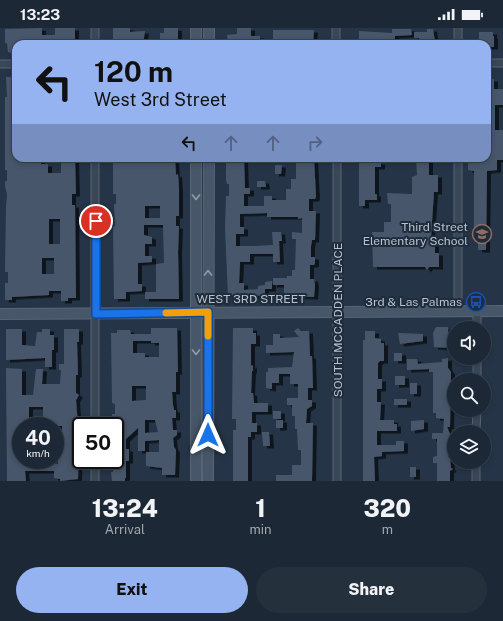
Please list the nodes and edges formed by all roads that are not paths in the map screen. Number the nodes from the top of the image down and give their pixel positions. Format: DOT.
graph roads {
  1 [pos="95,28"];
  2 [pos="196,28"];
  3 [pos="209,28"];
  4 [pos="336,28"];
  5 [pos="458,28"];
  6 [pos="95,40"];
  7 [pos="196,40"];
  8 [pos="209,40"];
  9 [pos="336,40"];
  10 [pos="458,40"];
  11 [pos="491,63"];
  12 [pos="503,63"];
  13 [pos="0,64"];
  14 [pos="12,64"];
  15 [pos="95,162"];
  16 [pos="196,162"];
  17 [pos="209,162"];
  18 [pos="338,162"];
  19 [pos="458,162"];
  20 [pos="458,311"];
  21 [pos="477,311"];
  22 [pos="503,311"];
  23 [pos="208,312"];
  24 [pos="338,312"];
  25 [pos="196,313"];
  26 [pos="0,314"];
  27 [pos="96,314"];
  28 [pos="477,321"];
  29 [pos="95,417"];
  30 [pos="95,469"];
  31 [pos="476,469"];
  32 [pos="95,481"];
  33 [pos="196,481"];
  34 [pos="208,481"];
  35 [pos="337,481"];
  36 [pos="476,481"];
  1 -- 6 [label="street"];
  2 -- 7 [label="main road"];
  3 -- 8 [label="main road"];
  4 -- 9 [label="street"];
  5 -- 10 [label="street"];
  11 -- 12 [label="street"];
  13 -- 14 [label="street"];
  15 -- 27 [label="street"];
  16 -- 25 [label="main road, one-way"];
  23 -- 17 [label="main road, one-way"];
  18 -- 24 [label="street, SOUTH MCCADDEN PLACE"];
  19 -- 20 [label="street"];
  20 -- 21 [label="main road, WEST 3RD STREET"];
  20 -- 24 [label="main road, WEST 3RD STREET"];
  21 -- 22 [label="main road, WEST 3RD STREET"];
  21 -- 28 [label="street"];
  23 -- 24 [label="main road, WEST 3RD STREET"];
  23 -- 25 [label="main road, WEST 3RD STREET"];
  23 -- 34 [label="main road"];
  24 -- 35 [label="street, SOUTH MCCADDEN PLACE"];
  25 -- 27 [label="main road, WEST 3RD STREET"];
  25 -- 33 [label="main road, one-way"];
  26 -- 27 [label="main road, WEST 3RD STREET"];
  27 -- 29 [label="street"];
  30 -- 32 [label="street"];
  31 -- 36 [label="street"];
}
